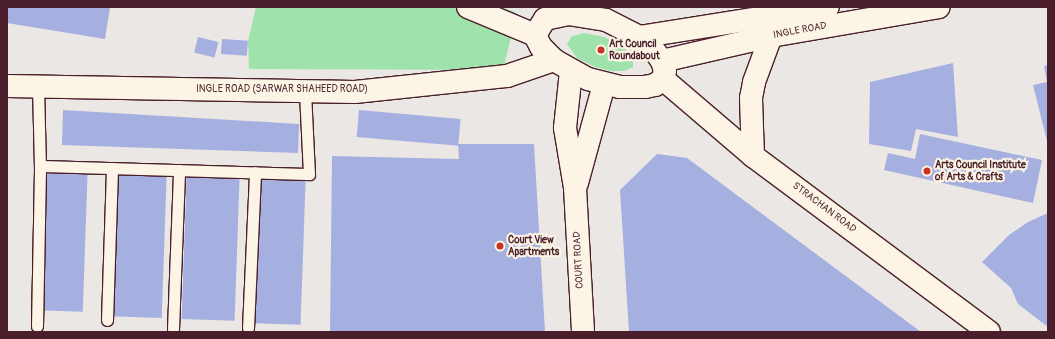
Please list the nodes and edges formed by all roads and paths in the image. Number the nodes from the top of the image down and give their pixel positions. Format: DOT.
graph roads {
  1 [pos="468,7"];
  2 [pos="533,7"];
  3 [pos="828,7"];
  4 [pos="939,7"];
  5 [pos="585,11"];
  6 [pos="555,15"];
  7 [pos="535,35"];
  8 [pos="771,36"];
  9 [pos="639,37"];
  10 [pos="562,66"];
  11 [pos="662,70"];
  12 [pos="604,84"];
  13 [pos="7,86"];
  14 [pos="38,86"];
  15 [pos="305,92"];
  16 [pos="753,156"];
  17 [pos="40,166"];
  18 [pos="112,168"];
  19 [pos="179,170"];
  20 [pos="255,172"];
  21 [pos="576,188"];
  22 [pos="107,320"];
  23 [pos="37,326"];
  24 [pos="248,328"];
  25 [pos="173,329"];
  26 [pos="583,332"];
  27 [pos="989,332"];
  1 -- 7 [label="main road"];
  2 -- 6 [label="main road"];
  3 -- 9 [label="main road, INGLE ROAD"];
  4 -- 8 [label="main road, INGLE ROAD"];
  5 -- 6 [label="main road"];
  5 -- 9 [label="main road"];
  6 -- 7 [label="main road"];
  7 -- 10 [label="main road"];
  8 -- 11 [label="main road, INGLE ROAD"];
  8 -- 16 [label="main road"];
  9 -- 11 [label="main road"];
  10 -- 12 [label="main road"];
  10 -- 15 [label="main road, INGLE ROAD (SARWAR SHAHEED ROAD)"];
  10 -- 21 [label="main road, COURT ROAD"];
  11 -- 12 [label="main road"];
  11 -- 16 [label="main road, STRACHAN ROAD"];
  12 -- 21 [label="main road, COURT ROAD"];
  13 -- 14 [label="main road, INGLE ROAD (SARWAR SHAHEED ROAD)"];
  14 -- 15 [label="main road, INGLE ROAD (SARWAR SHAHEED ROAD)"];
  14 -- 17 [label="lane"];
  15 -- 20 [label="lane"];
  16 -- 27 [label="main road, STRACHAN ROAD"];
  17 -- 18 [label="lane"];
  17 -- 23 [label="lane"];
  18 -- 19 [label="lane"];
  18 -- 22 [label="lane"];
  19 -- 20 [label="lane"];
  19 -- 25 [label="lane"];
  20 -- 24 [label="lane"];
  21 -- 26 [label="main road, COURT ROAD"];
}
